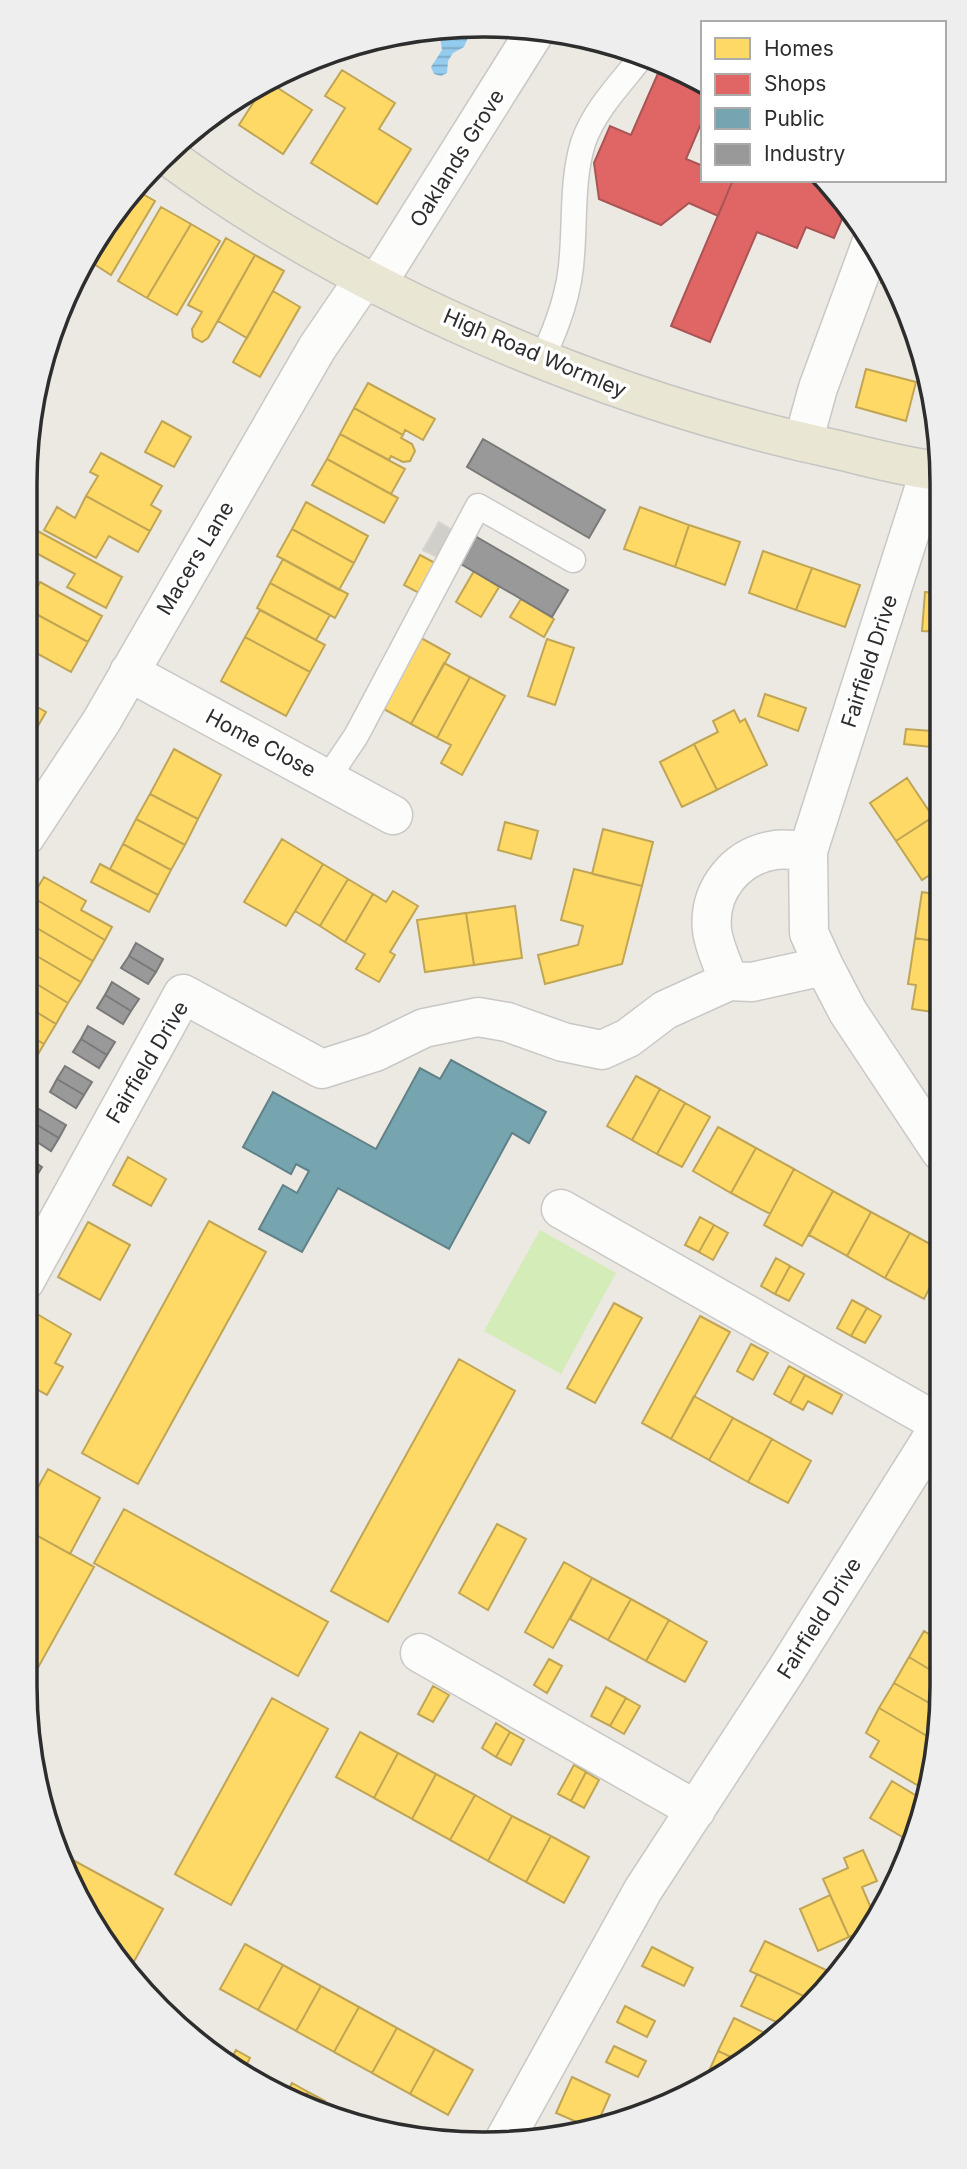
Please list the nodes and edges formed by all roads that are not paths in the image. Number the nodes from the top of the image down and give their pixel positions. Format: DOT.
graph roads {
  1 [pos="530,40"];
  2 [pos="636,64"];
  3 [pos="175,161"];
  4 [pos="867,255"];
  5 [pos="370,282"];
  6 [pos="543,357"];
  7 [pos="803,442"];
  8 [pos="930,469"];
  9 [pos="930,482"];
  10 [pos="573,560"];
  11 [pos="129,672"];
  12 [pos="327,779"];
  13 [pos="393,815"];
  14 [pos="37,818"];
  15 [pos="808,851"];
  16 [pos="824,966"];
  17 [pos="729,981"];
  18 [pos="930,1136"];
  19 [pos="561,1209"];
  20 [pos="37,1258"];
  21 [pos="930,1417"];
  22 [pos="930,1440"];
  23 [pos="421,1653"];
  24 [pos="696,1810"];
  25 [pos="509,2131"];
  1 -- 5 [label="street, Oaklands Grove"];
  2 -- 6 [label="lane"];
  3 -- 5 [label="main road, High Road Wormley"];
  4 -- 7 [label="street"];
  5 -- 6 [label="main road, High Road Wormley"];
  5 -- 11 [label="street, Macers Lane"];
  6 -- 7 [label="main road, High Road Wormley"];
  7 -- 8 [label="main road, High Road Wormley"];
  9 -- 15 [label="street, Fairfield Drive"];
  10 -- 12 [label="lane"];
  11 -- 12 [label="street, Home Close"];
  11 -- 14 [label="street, Macers Lane"];
  12 -- 13 [label="street, Home Close"];
  15 -- 16 [label="street, Fairfield Drive"];
  15 -- 17 [label="street"];
  16 -- 17 [label="street, Fairfield Drive"];
  16 -- 18 [label="street, Fairfield Drive"];
  17 -- 20 [label="street, Fairfield Drive"];
  19 -- 21 [label="street, Fairfield Drive"];
  22 -- 24 [label="street, Fairfield Drive"];
  23 -- 24 [label="street"];
  24 -- 25 [label="street, Fairfield Drive"];
}
